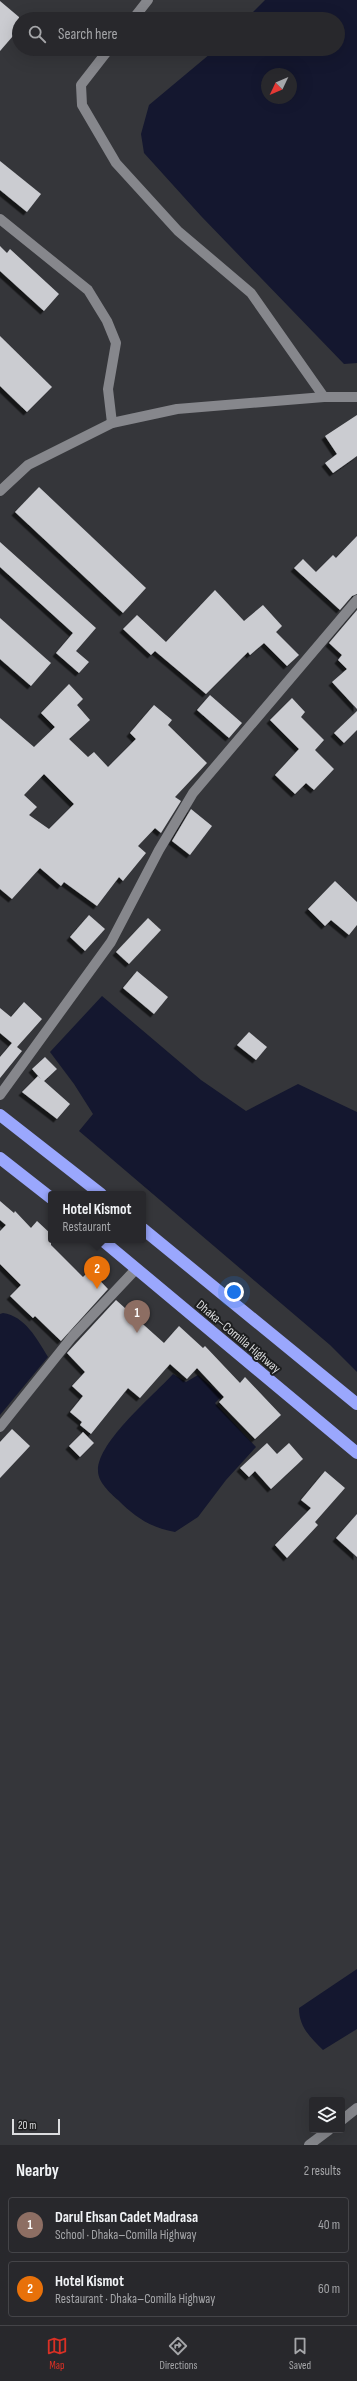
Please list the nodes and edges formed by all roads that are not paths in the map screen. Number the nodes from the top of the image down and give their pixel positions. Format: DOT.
graph roads {
  1 [pos="148,0"];
  2 [pos="139,12"];
  3 [pos="104,56"];
  4 [pos="0,219"];
  5 [pos="324,397"];
  6 [pos="357,397"];
  7 [pos="112,423"];
  8 [pos="0,491"];
  9 [pos="357,600"];
  10 [pos="0,1095"];
  11 [pos="0,1115"];
  12 [pos="0,1158"];
  13 [pos="96,1191"];
  14 [pos="48,1196"];
  15 [pos="146,1231"];
  16 [pos="106,1243"];
  17 [pos="136,1269"];
  18 [pos="357,1404"];
  19 [pos="0,1427"];
  20 [pos="357,1454"];
  21 [pos="357,2108"];
  22 [pos="345,2118"];
  23 [pos="325,2133"];
  24 [pos="309,2145"];
  1 -- 2 [label="street"];
  3 -- 5 [label="street"];
  4 -- 7 [label="street"];
  5 -- 6 [label="street"];
  5 -- 7 [label="street"];
  7 -- 8 [label="street"];
  9 -- 10 [label="street"];
  11 -- 13 [label="highway"];
  12 -- 14 [label="highway"];
  15 -- 18 [label="highway, Dhaka–Comilla Highway"];
  16 -- 17 [label="highway, Dhaka–Comilla Highway"];
  17 -- 19 [label="street"];
  17 -- 20 [label="highway, Dhaka–Comilla Highway"];
  21 -- 22 [label="street"];
  23 -- 24 [label="street"];
}
